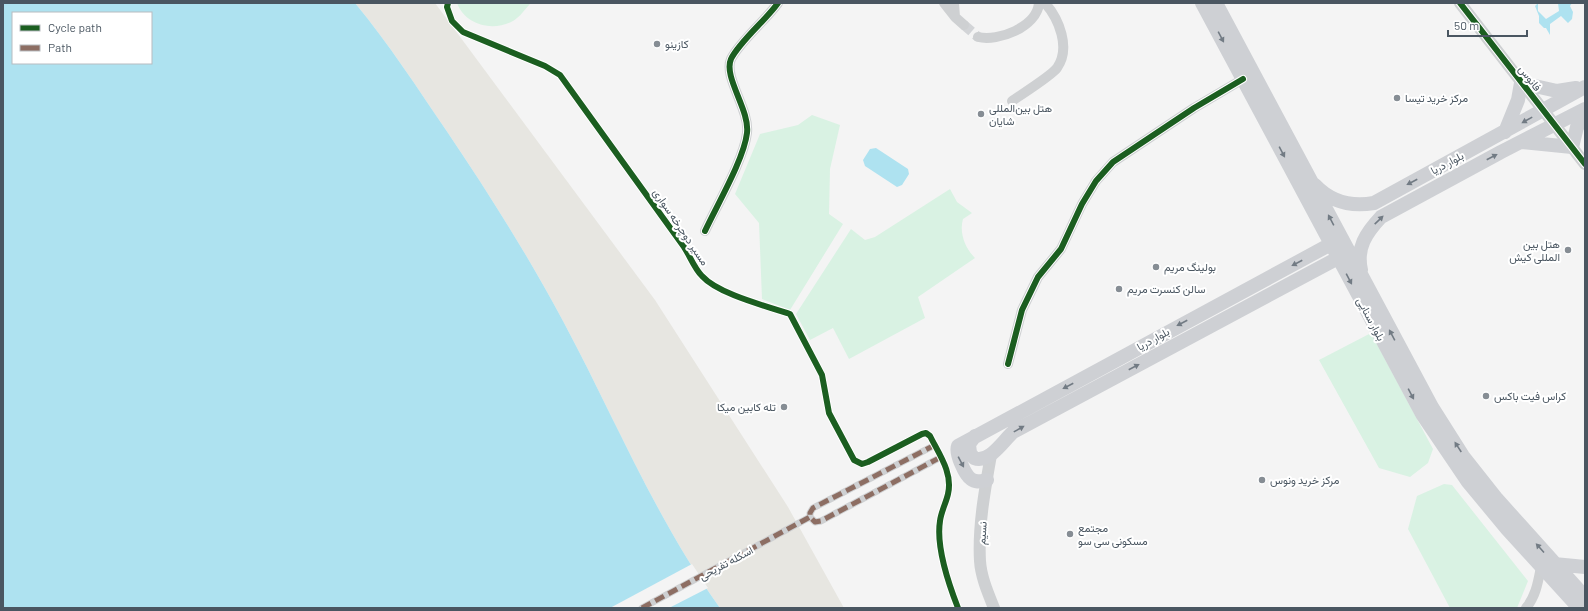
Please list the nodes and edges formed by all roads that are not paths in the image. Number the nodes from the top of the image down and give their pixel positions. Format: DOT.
graph roads {
  1 [pos="778,3"];
  2 [pos="944,3"];
  3 [pos="954,3"];
  4 [pos="1038,3"];
  5 [pos="1045,3"];
  6 [pos="1202,3"];
  7 [pos="1216,3"];
  8 [pos="1460,3"];
  9 [pos="955,17"];
  10 [pos="964,25"];
  11 [pos="978,37"];
  12 [pos="1243,79"];
  13 [pos="1521,83"];
  14 [pos="1585,87"];
  15 [pos="1012,101"];
  16 [pos="1585,110"];
  17 [pos="1543,111"];
  18 [pos="1585,117"];
  19 [pos="1554,125"];
  20 [pos="1505,132"];
  21 [pos="1520,142"];
  22 [pos="1572,147"];
  23 [pos="1585,164"];
  24 [pos="1309,178"];
  25 [pos="705,231"];
  26 [pos="1331,244"];
  27 [pos="1338,258"];
  28 [pos="1363,281"];
  29 [pos="1247,289"];
  30 [pos="1254,302"];
  31 [pos="1111,362"];
  32 [pos="1008,364"];
  33 [pos="1118,376"];
  34 [pos="975,436"];
  35 [pos="935,445"];
  36 [pos="991,456"];
  37 [pos="941,457"];
  38 [pos="987,480"];
  39 [pos="810,517"];
  40 [pos="1547,565"];
  41 [pos="1585,567"];
  42 [pos="1585,597"];
  43 [pos="642,608"];
  44 [pos="994,608"];
  45 [pos="1526,608"];
  46 [pos="1579,608"];
  1 -- 25 [label="street"];
  2 -- 9 [label="street"];
  3 -- 9 [label="street"];
  4 -- 11 [label="street"];
  5 -- 15 [label="street"];
  6 -- 12 [label="main road, بلوار سنایی, one-way"];
  7 -- 24 [label="main road, بلوار سنایی"];
  8 -- 13 [label="street, فانوس"];
  9 -- 10 [label="street"];
  12 -- 26 [label="main road, بلوار سنایی, one-way"];
  12 -- 32 [label="street"];
  13 -- 14 [label="main road"];
  13 -- 17 [label="street, فانوس"];
  13 -- 20 [label="main road"];
  14 -- 17 [label="main road, بلوار دریا"];
  16 -- 19 [label="main road, بلوار دریا"];
  17 -- 19 [label="street, فانوس"];
  17 -- 20 [label="main road, بلوار دریا, one-way"];
  18 -- 22 [label="main road"];
  19 -- 21 [label="main road, بلوار دریا"];
  19 -- 22 [label="street, فانوس"];
  20 -- 24 [label="main road, بلوار دریا, one-way"];
  21 -- 22 [label="main road"];
  28 -- 21 [label="main road, بلوار دریا, one-way"];
  22 -- 23 [label="street, فانوس"];
  28 -- 24 [label="main road, بلوار سنایی, one-way"];
  26 -- 27 [label="main road, بلوار سنایی"];
  26 -- 29 [label="main road, بلوار دریا, one-way"];
  27 -- 30 [label="main road, بلوار دریا"];
  27 -- 40 [label="main road, بلوار سنایی, one-way"];
  40 -- 28 [label="main road, بلوار سنایی, one-way"];
  29 -- 30 [label="main road"];
  29 -- 31 [label="main road, بلوار دریا, one-way"];
  33 -- 30 [label="main road, بلوار دریا, one-way"];
  31 -- 33 [label="main road"];
  31 -- 34 [label="main road, بلوار دریا, one-way"];
  36 -- 33 [label="main road, بلوار دریا, one-way"];
  34 -- 36 [label="main road"];
  34 -- 38 [label="main road, بلوار دریا, one-way"];
  35 -- 39 [label="street"];
  36 -- 38 [label="street, نسیم"];
  37 -- 39 [label="street"];
  38 -- 44 [label="street, نسیم"];
  39 -- 43 [label="street, اسکله تفریحی"];
  40 -- 41 [label="main road"];
  40 -- 42 [label="main road, بلوار سنایی"];
  40 -- 45 [label="street"];
  40 -- 46 [label="main road, بلوار سنایی"];
}
